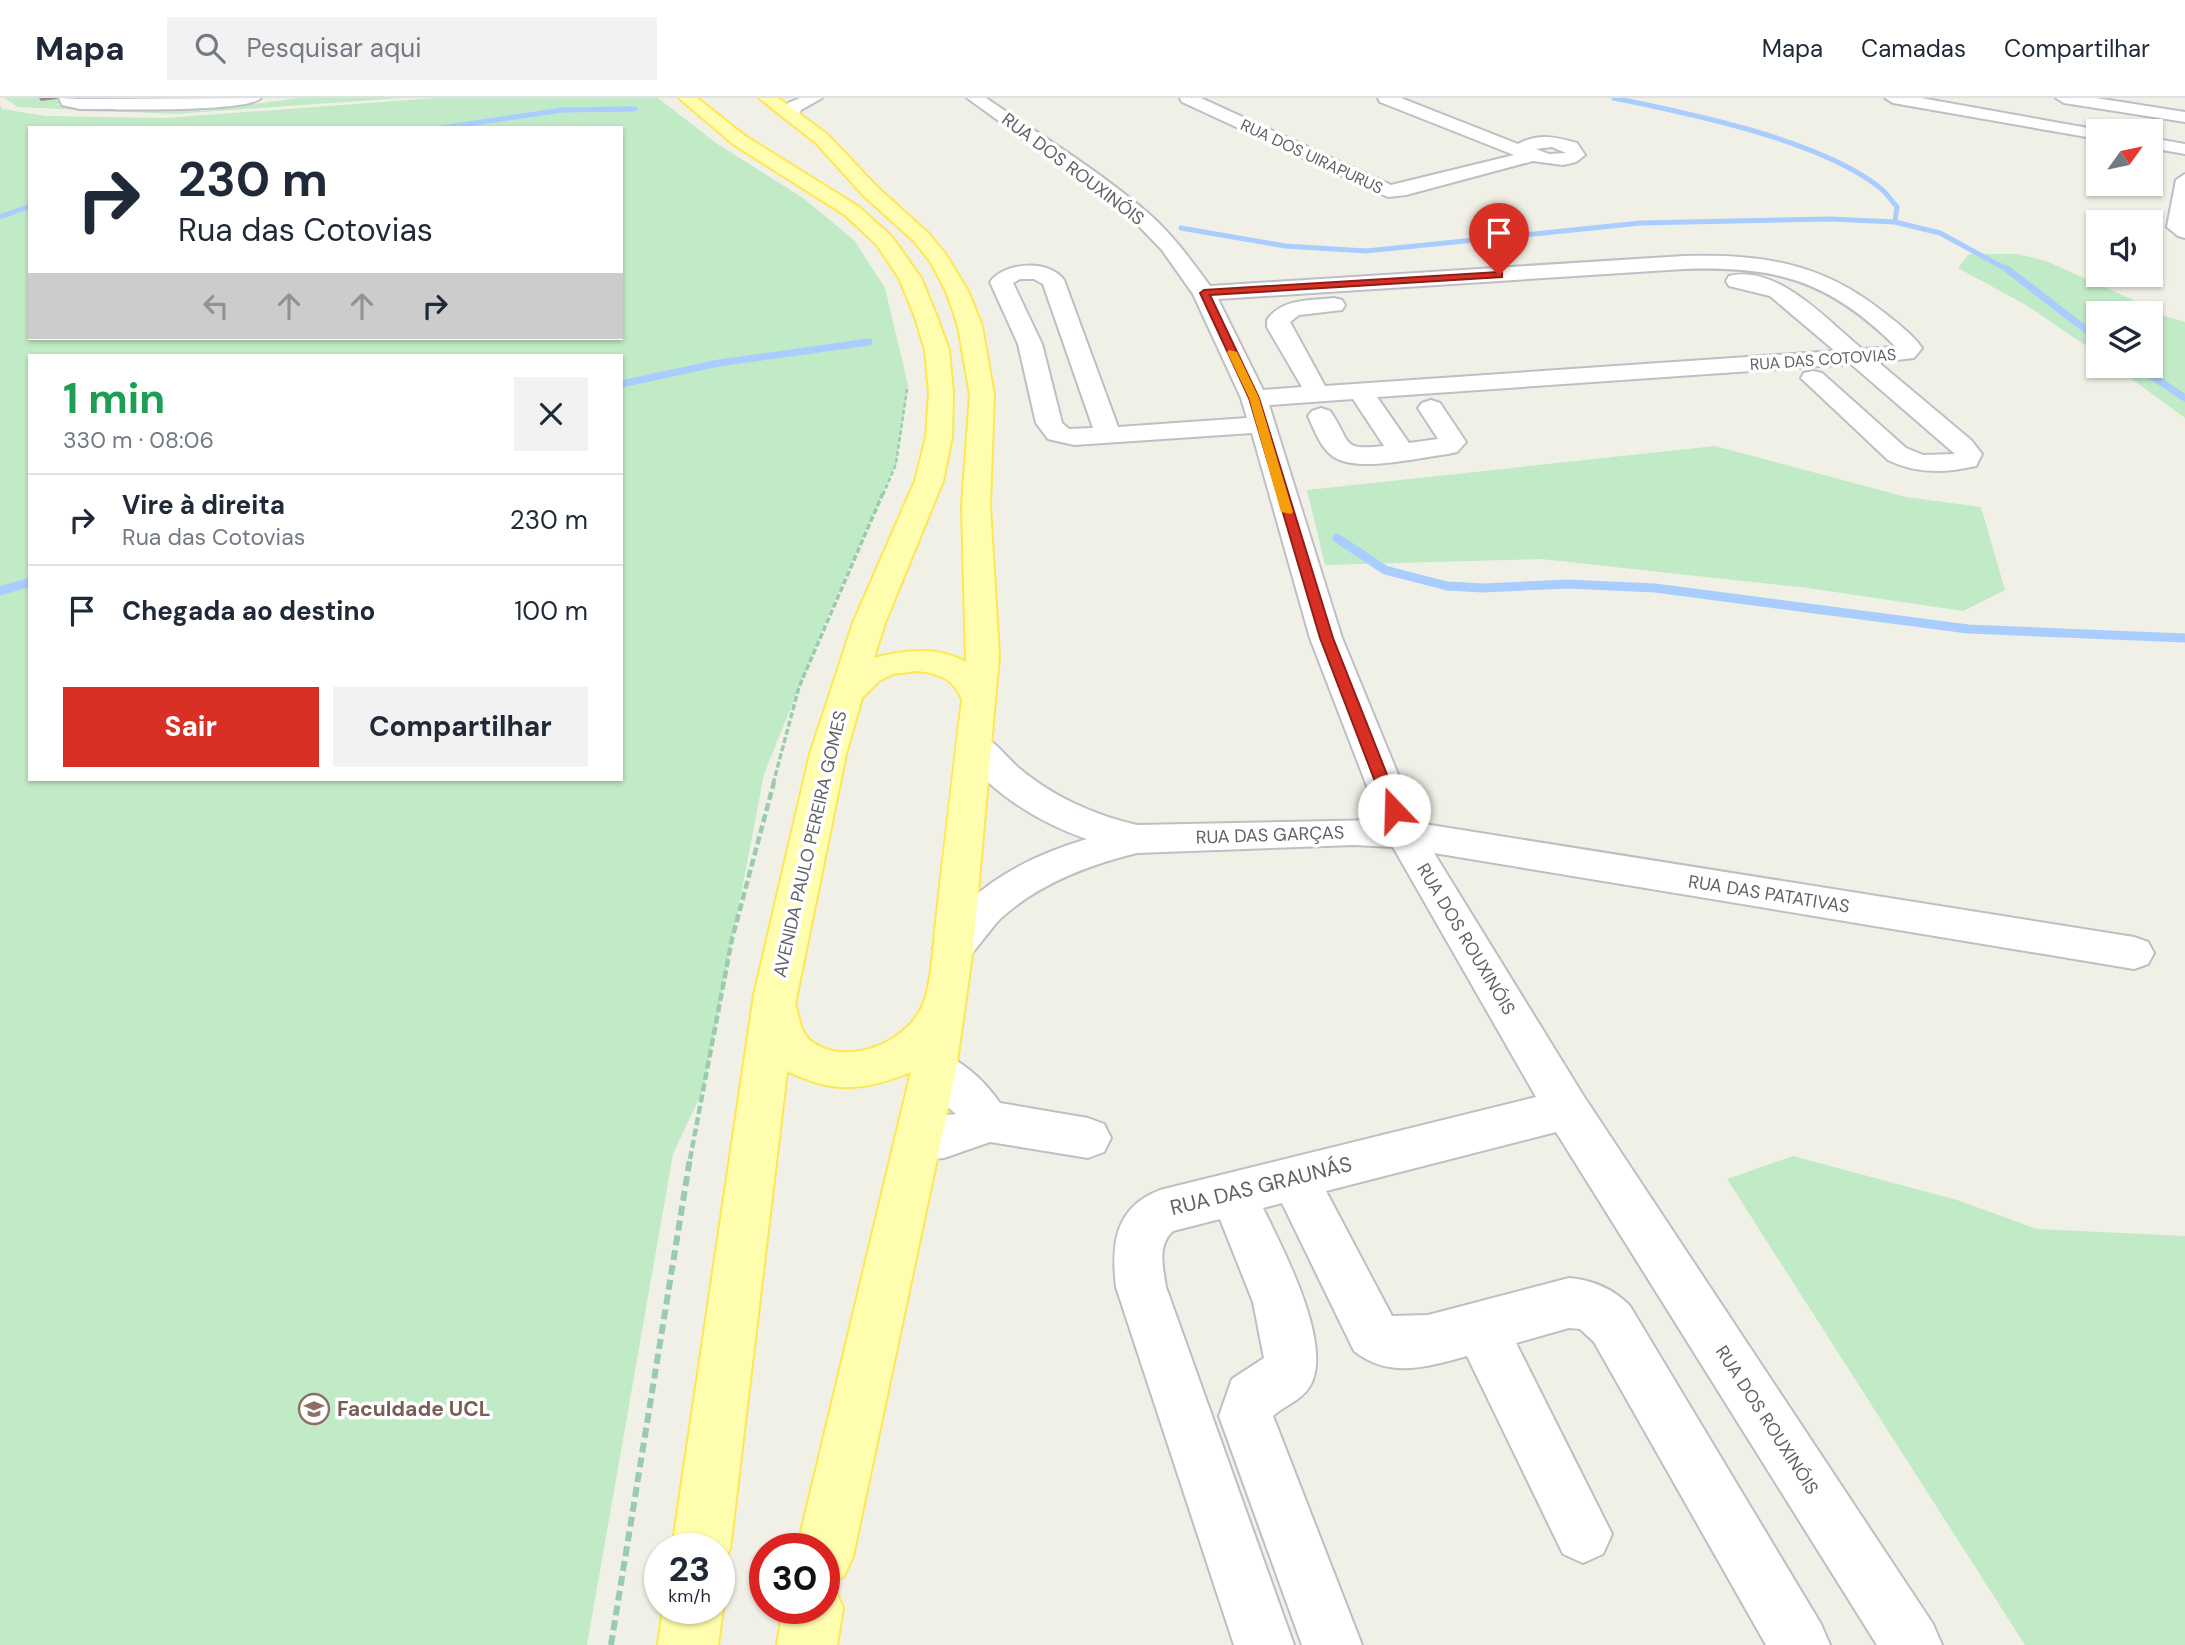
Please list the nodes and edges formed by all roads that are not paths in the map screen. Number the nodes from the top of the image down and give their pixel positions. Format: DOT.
graph roads {
  1 [pos="66,98"];
  2 [pos="253,98"];
  3 [pos="687,98"];
  4 [pos="767,98"];
  5 [pos="814,98"];
  6 [pos="975,98"];
  7 [pos="1188,98"];
  8 [pos="1386,98"];
  9 [pos="1893,98"];
  10 [pos="2064,98"];
  11 [pos="2114,98"];
  12 [pos="2184,109"];
  13 [pos="793,132"];
  14 [pos="2086,132"];
  15 [pos="739,140"];
  16 [pos="2163,145"];
  17 [pos="2185,149"];
  18 [pos="2185,180"];
  19 [pos="2185,232"];
  20 [pos="1204,293"];
  21 [pos="1855,357"];
  22 [pos="1813,378"];
  23 [pos="1360,391"];
  24 [pos="1254,398"];
  25 [pos="1319,405"];
  26 [pos="1431,408"];
  27 [pos="1261,425"];
  28 [pos="1108,435"];
  29 [pos="1401,451"];
  30 [pos="845,698"];
  31 [pos="979,705"];
  32 [pos="975,746"];
  33 [pos="1404,834"];
  34 [pos="1137,839"];
  35 [pos="953,948"];
  36 [pos="2134,953"];
  37 [pos="775,995"];
  38 [pos="946,998"];
  39 [pos="934,1069"];
  40 [pos="1566,1109"];
  41 [pos="986,1121"];
  42 [pos="1088,1138"];
  43 [pos="918,1139"];
  44 [pos="1294,1178"];
  45 [pos="1233,1194"];
  46 [pos="1480,1327"];
  47 [pos="703,1533"];
  48 [pos="829,1533"];
  49 [pos="1583,1534"];
  50 [pos="691,1624"];
  51 [pos="810,1624"];
  52 [pos="688,1645"];
  53 [pos="807,1645"];
  54 [pos="1264,1645"];
  55 [pos="1332,1645"];
  56 [pos="1800,1645"];
  57 [pos="1912,1645"];
  1 -- 2 [label="street"];
  3 -- 15 [label="main road, AVENIDA PAULO PEREIRA GOMES"];
  4 -- 13 [label="main road"];
  5 -- 13 [label="street"];
  6 -- 20 [label="street, RUA DOS ROUXINÓIS"];
  7 -- 8 [label="street, RUA DOS UIRAPURUS"];
  9 -- 14 [label="street"];
  10 -- 12 [label="street"];
  11 -- 12 [label="street"];
  13 -- 15 [label="main road"];
  13 -- 31 [label="main road"];
  15 -- 30 [label="main road, AVENIDA PAULO PEREIRA GOMES"];
  16 -- 17 [label="street"];
  18 -- 19 [label="street"];
  20 -- 21 [label="street, RUA DAS COTOVIAS"];
  20 -- 24 [label="street, RUA DOS ROUXINÓIS"];
  21 -- 22 [label="street"];
  21 -- 23 [label="street, RUA DAS COTOVIAS"];
  21 -- 25 [label="street"];
  23 -- 25 [label="street, RUA DAS COTOVIAS"];
  23 -- 29 [label="street"];
  24 -- 25 [label="street, RUA DAS COTOVIAS"];
  24 -- 27 [label="street, RUA DOS ROUXINÓIS"];
  25 -- 29 [label="street"];
  26 -- 29 [label="street"];
  27 -- 28 [label="street"];
  27 -- 33 [label="street, RUA DOS ROUXINÓIS"];
  28 -- 28 [label="street"];
  30 -- 31 [label="main road"];
  30 -- 37 [label="main road, AVENIDA PAULO PEREIRA GOMES"];
  31 -- 32 [label="main road"];
  32 -- 34 [label="street, RUA DAS GARÇAS"];
  32 -- 35 [label="main road"];
  33 -- 34 [label="street, RUA DAS GARÇAS"];
  33 -- 36 [label="street, RUA DAS PATATIVAS"];
  33 -- 40 [label="street, RUA DOS ROUXINÓIS"];
  34 -- 35 [label="street, RUA DAS GARÇAS"];
  35 -- 38 [label="main road"];
  37 -- 38 [label="main road"];
  37 -- 47 [label="main road, AVENIDA PAULO PEREIRA GOMES"];
  38 -- 39 [label="main road"];
  39 -- 41 [label="street"];
  39 -- 43 [label="main road"];
  40 -- 44 [label="street, RUA DAS GRAUNÁS"];
  40 -- 57 [label="street, RUA DOS ROUXINÓIS"];
  41 -- 42 [label="street"];
  41 -- 43 [label="street"];
  43 -- 48 [label="main road"];
  44 -- 45 [label="street, RUA DAS GRAUNÁS"];
  44 -- 46 [label="street"];
  45 -- 54 [label="street, RUA DAS GRAUNÁS"];
  45 -- 55 [label="street"];
  46 -- 49 [label="street"];
  46 -- 56 [label="street"];
  50 -- 52 [label="main road"];
  51 -- 53 [label="main road"];
}
